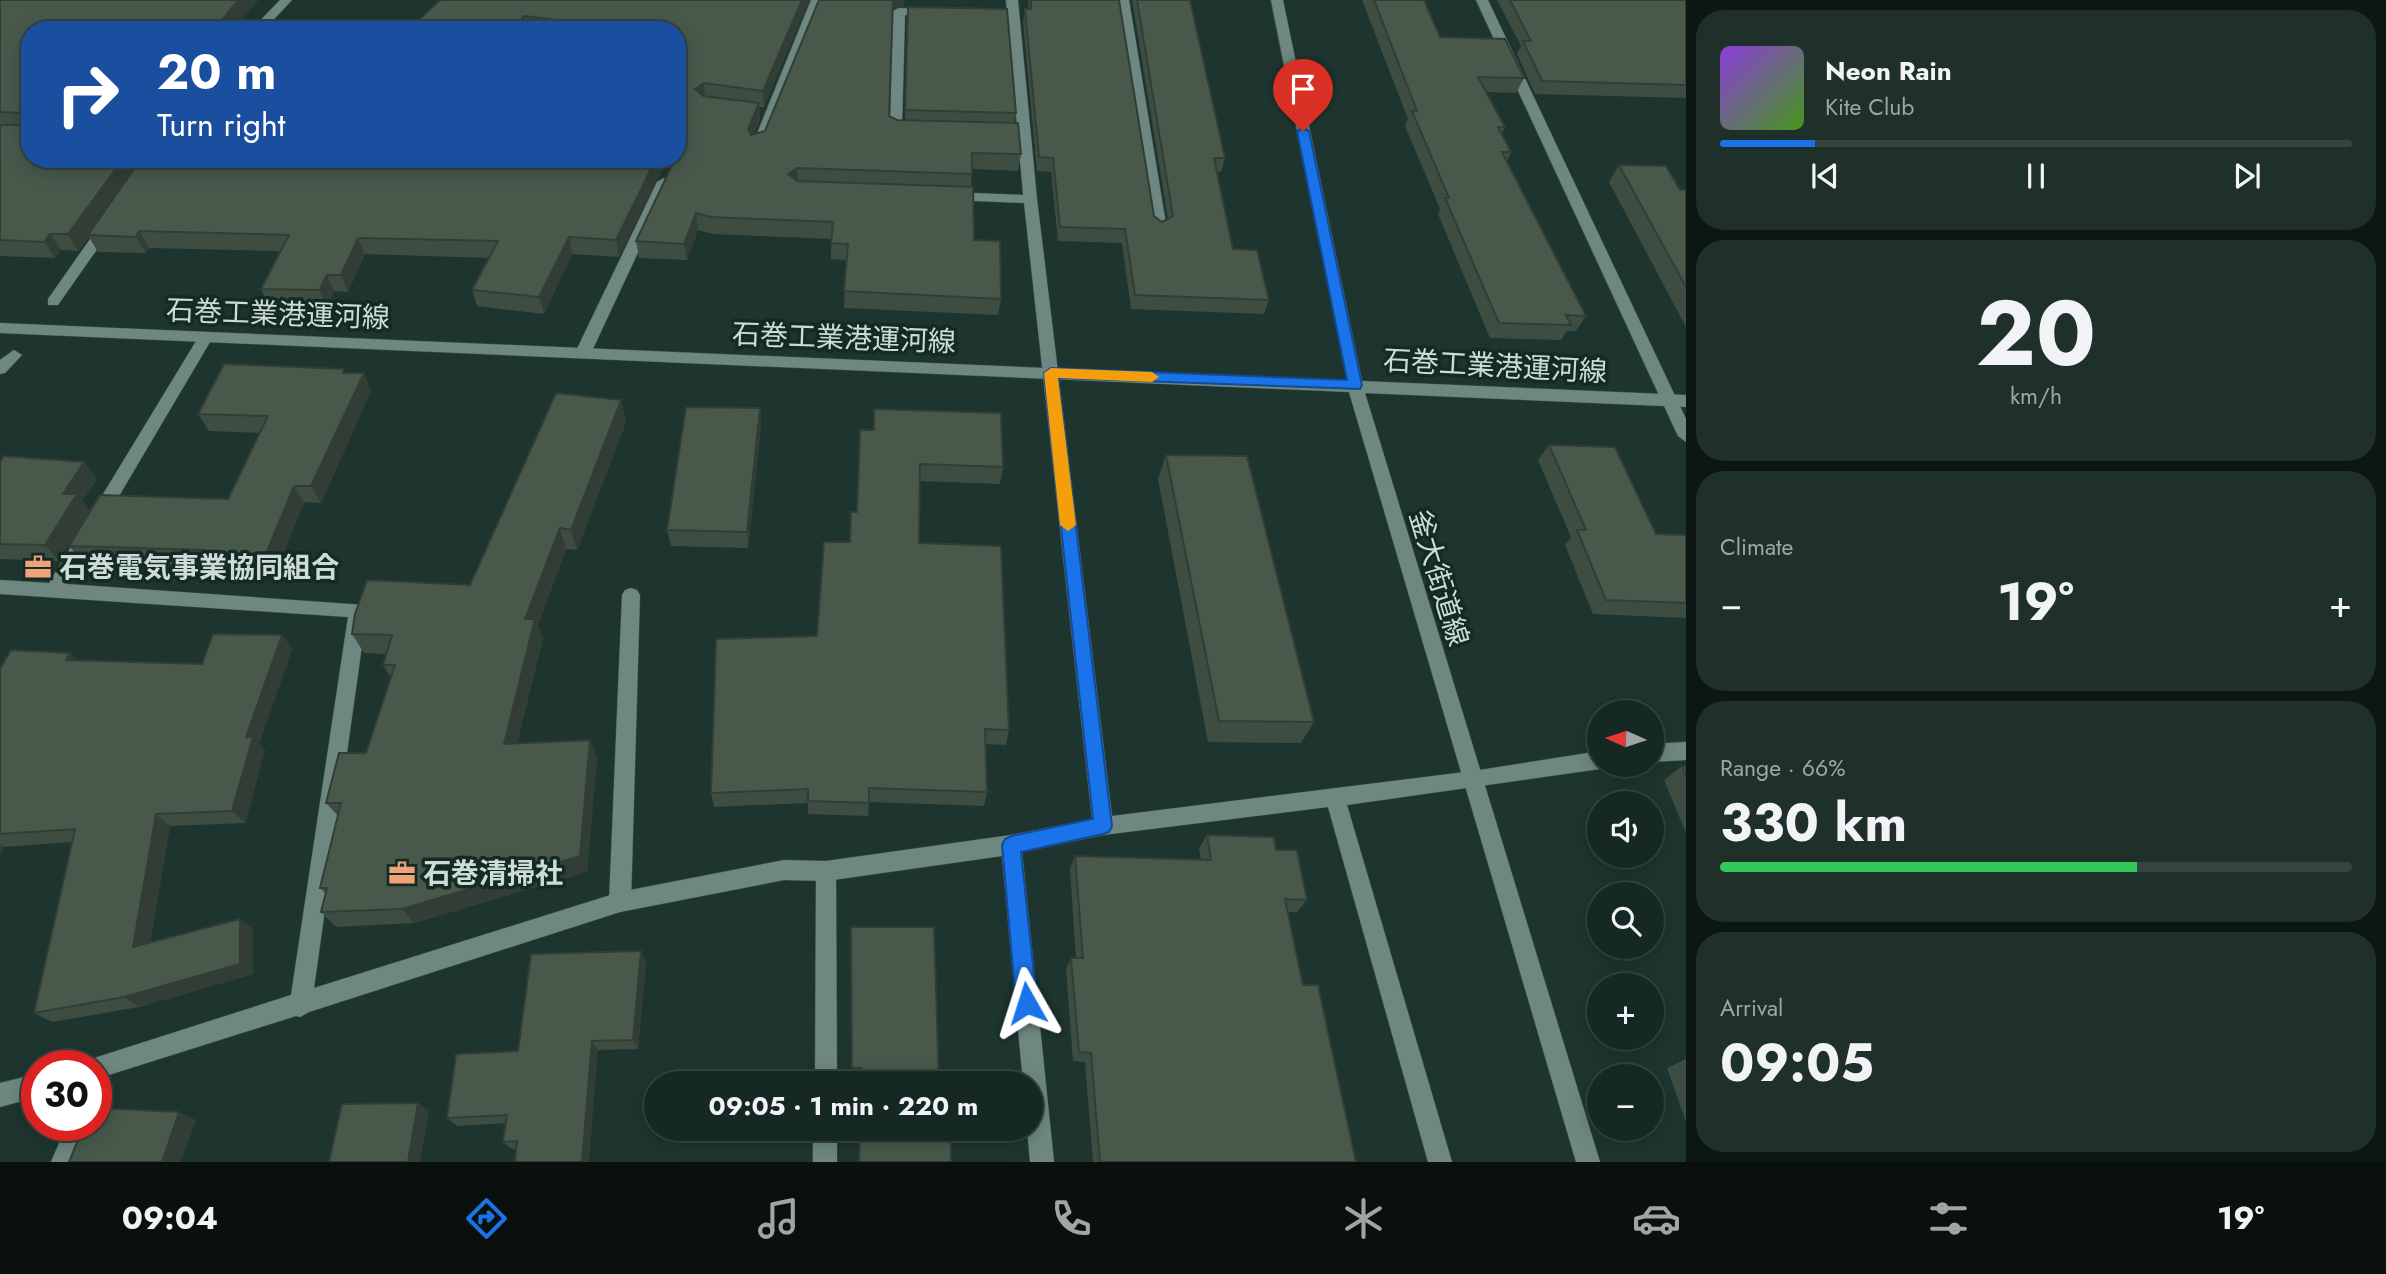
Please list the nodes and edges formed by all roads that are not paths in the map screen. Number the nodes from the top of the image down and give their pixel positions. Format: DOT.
graph roads {
  1 [pos="286,0"];
  2 [pos="817,0"];
  3 [pos="1124,0"];
  4 [pos="1277,0"];
  5 [pos="1482,0"];
  6 [pos="1009,10"];
  7 [pos="937,12"];
  8 [pos="266,21"];
  9 [pos="922,131"];
  10 [pos="758,146"];
  11 [pos="672,168"];
  12 [pos="934,196"];
  13 [pos="1030,199"];
  14 [pos="114,214"];
  15 [pos="1160,230"];
  16 [pos="53,302"];
  17 [pos="0,328"];
  18 [pos="206,337"];
  19 [pos="583,353"];
  20 [pos="14,355"];
  21 [pos="0,369"];
  22 [pos="1051,373"];
  23 [pos="1355,385"];
  24 [pos="1670,400"];
  25 [pos="1686,401"];
  26 [pos="1686,436"];
  27 [pos="0,587"];
  28 [pos="54,590"];
  29 [pos="631,595"];
  30 [pos="1686,751"];
  31 [pos="1664,752"];
  32 [pos="1587,762"];
  33 [pos="1473,780"];
  34 [pos="1335,797"];
  35 [pos="1103,826"];
  36 [pos="1011,845"];
  37 [pos="826,871"];
  38 [pos="620,902"];
  39 [pos="300,1006"];
  40 [pos="112,1069"];
  41 [pos="826,1071"];
  42 [pos="21,1089"];
  43 [pos="0,1095"];
  44 [pos="72,1141"];
  45 [pos="825,1141"];
  46 [pos="63,1162"];
  47 [pos="825,1162"];
  48 [pos="1042,1162"];
  49 [pos="1440,1162"];
  50 [pos="1588,1162"];
  1 -- 8 [label="street"];
  2 -- 10 [label="street"];
  3 -- 15 [label="street"];
  4 -- 23 [label="street, 釜大街道線"];
  5 -- 24 [label="street"];
  6 -- 13 [label="street"];
  7 -- 9 [label="street"];
  11 -- 19 [label="street"];
  12 -- 13 [label="street"];
  13 -- 22 [label="street"];
  14 -- 16 [label="street"];
  17 -- 18 [label="street, 石巻工業港運河線"];
  18 -- 19 [label="street, 石巻工業港運河線"];
  18 -- 28 [label="street"];
  19 -- 22 [label="street, 石巻工業港運河線"];
  20 -- 21 [label="street"];
  22 -- 23 [label="street, 石巻工業港運河線"];
  22 -- 35 [label="street"];
  23 -- 24 [label="street, 石巻工業港運河線"];
  23 -- 33 [label="street, 釜大街道線"];
  24 -- 25 [label="street, 石巻工業港運河線"];
  24 -- 26 [label="street"];
  27 -- 28 [label="street"];
  28 -- 39 [label="street"];
  29 -- 38 [label="street"];
  30 -- 31 [label="street"];
  32 -- 33 [label="street"];
  33 -- 34 [label="street"];
  33 -- 50 [label="street, 釜大街道線"];
  34 -- 35 [label="street"];
  34 -- 49 [label="street"];
  35 -- 36 [label="street"];
  36 -- 37 [label="street"];
  36 -- 48 [label="street"];
  37 -- 38 [label="street"];
  37 -- 41 [label="street"];
  38 -- 39 [label="street"];
  39 -- 40 [label="street"];
  42 -- 43 [label="street"];
  44 -- 46 [label="street"];
  45 -- 47 [label="street"];
}
